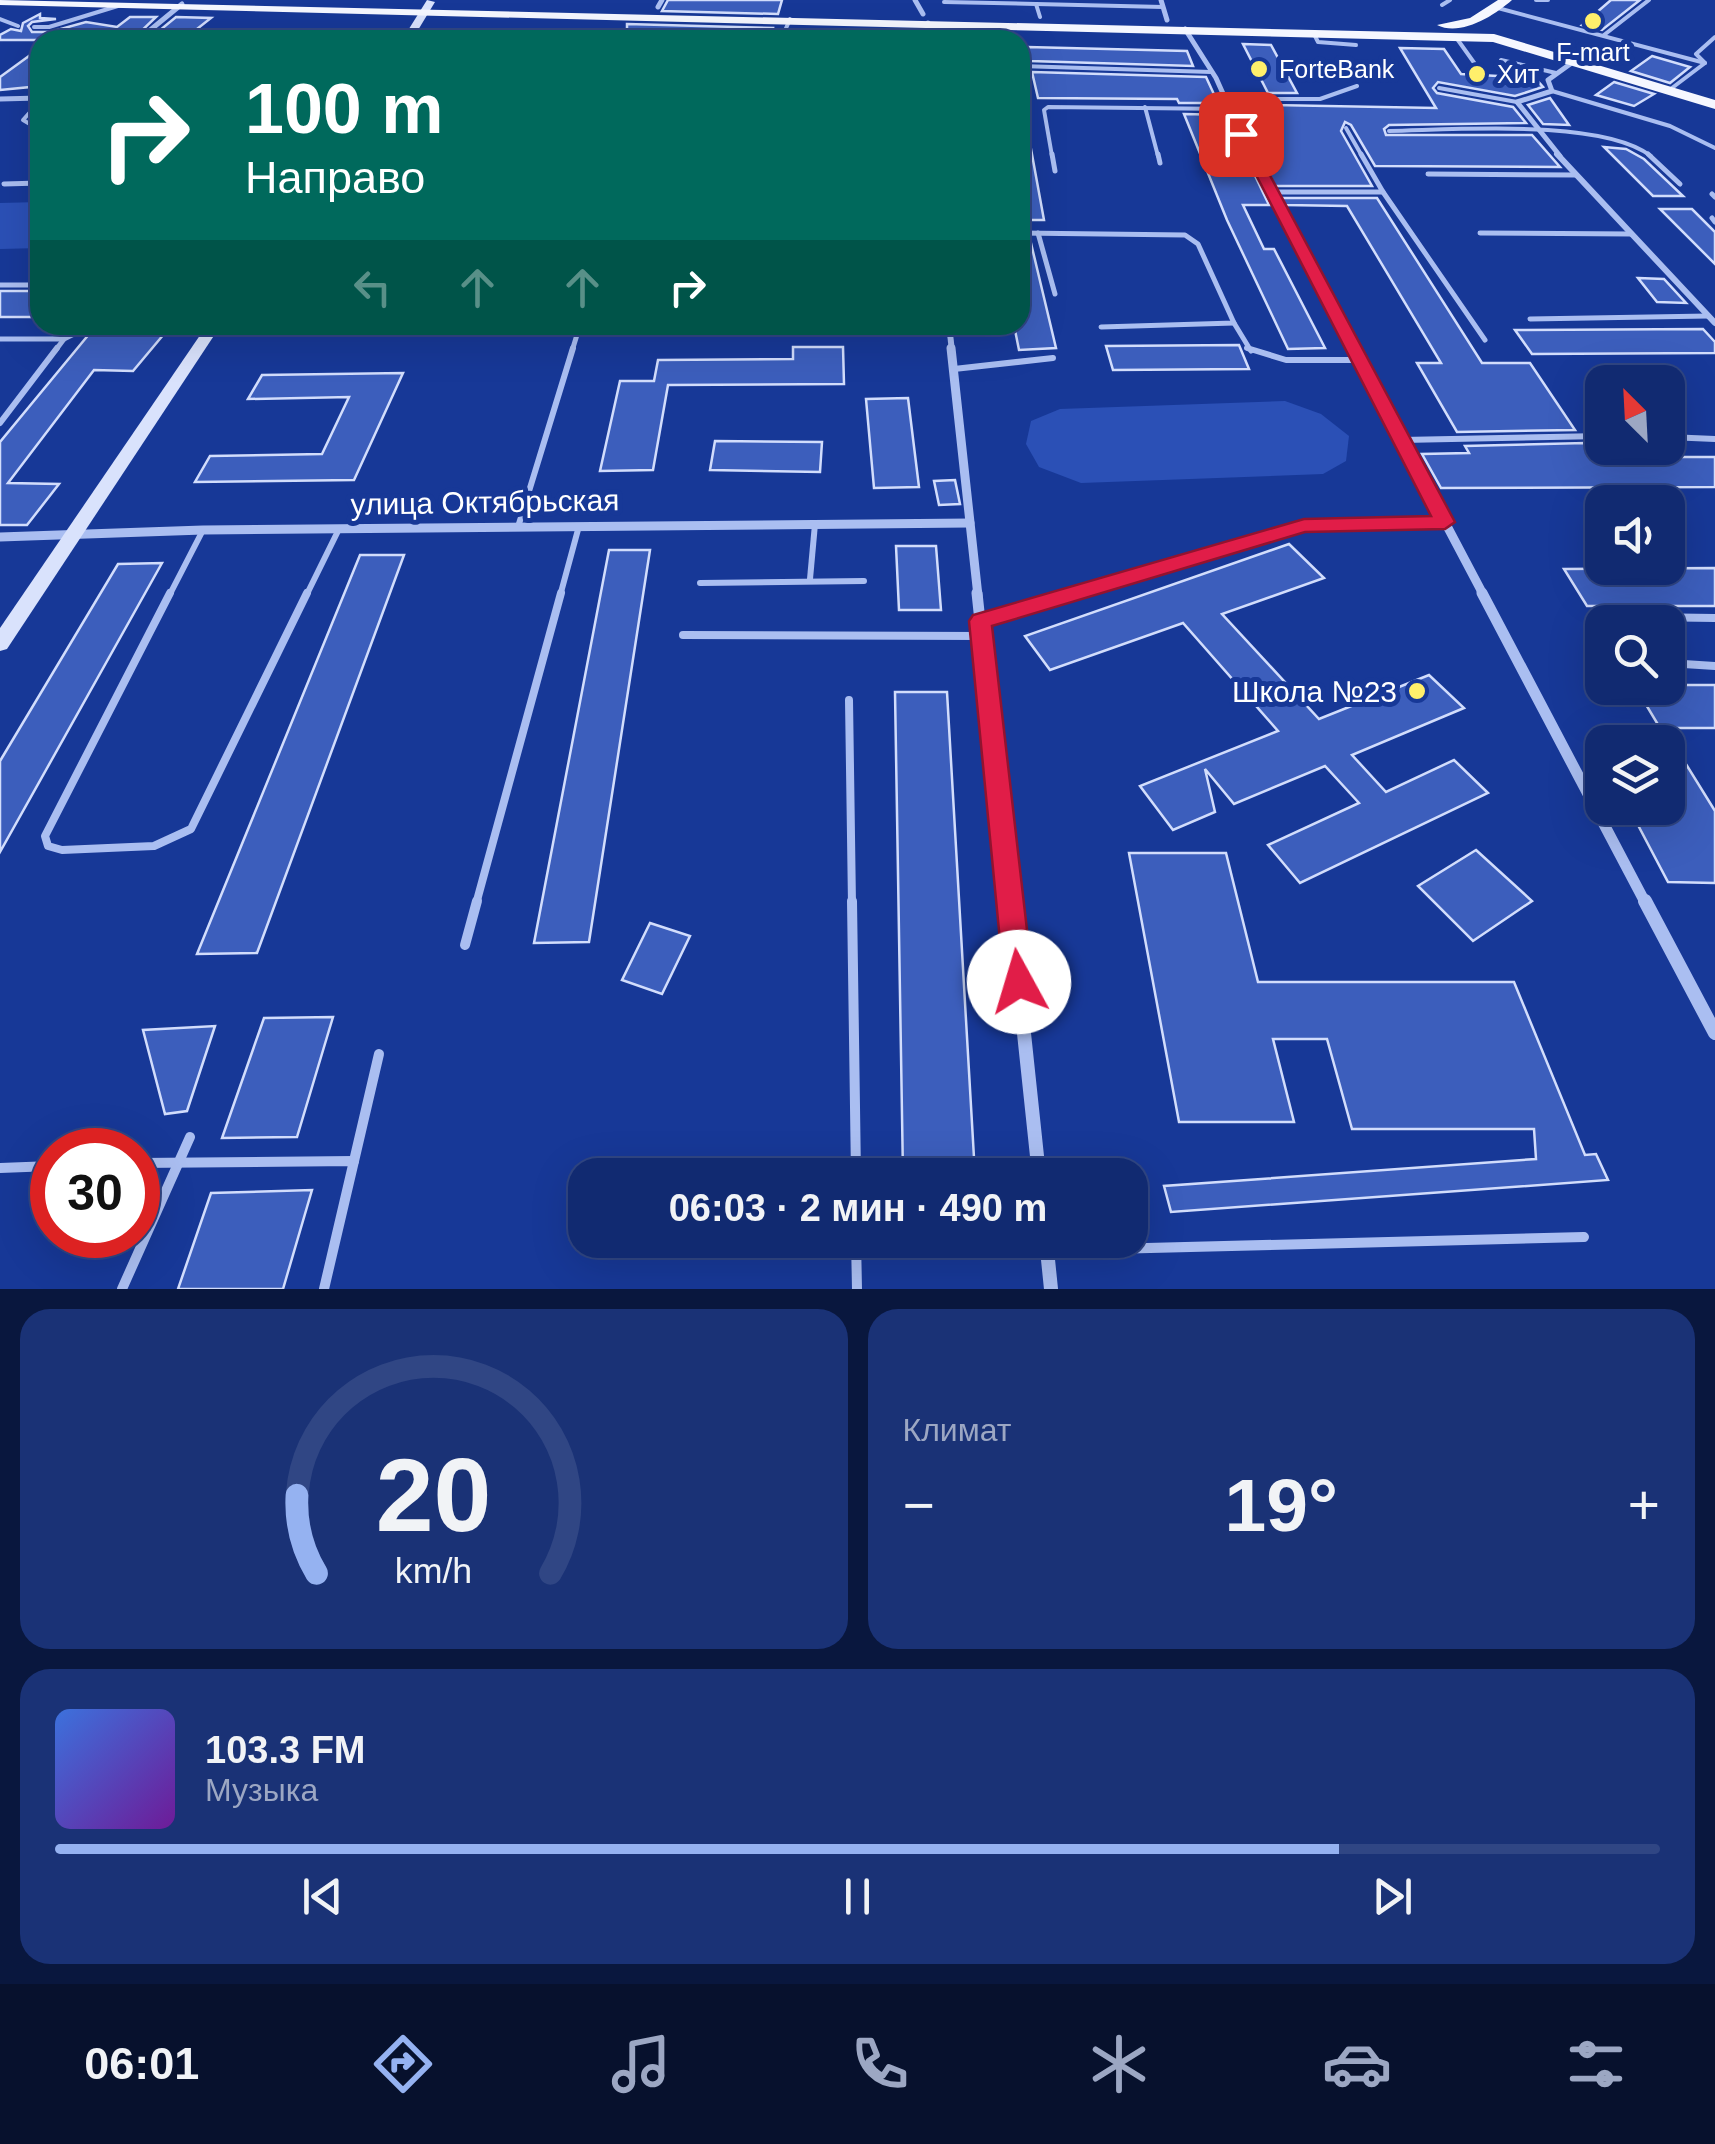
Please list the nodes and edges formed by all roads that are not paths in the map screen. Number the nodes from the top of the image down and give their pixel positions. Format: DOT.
graph roads {
  1 [pos="0,0"];
  2 [pos="358,0"];
  3 [pos="915,0"];
  4 [pos="1450,0"];
  5 [pos="1536,0"];
  6 [pos="1548,0"];
  7 [pos="1649,0"];
  8 [pos="944,2"];
  9 [pos="1499,2"];
  10 [pos="129,3"];
  11 [pos="182,4"];
  12 [pos="429,4"];
  13 [pos="660,4"];
  14 [pos="1442,5"];
  15 [pos="1164,9"];
  16 [pos="1038,11"];
  17 [pos="926,18"];
  18 [pos="0,19"];
  19 [pos="790,19"];
  20 [pos="1474,20"];
  21 [pos="18,26"];
  22 [pos="34,27"];
  23 [pos="1185,29"];
  24 [pos="150,30"];
  25 [pos="413,30"];
  26 [pos="785,30"];
  27 [pos="928,30"];
  28 [pos="1435,31"];
  29 [pos="1313,32"];
  30 [pos="1604,35"];
  31 [pos="1455,36"];
  32 [pos="1715,36"];
  33 [pos="1494,38"];
  34 [pos="1356,46"];
  35 [pos="1502,60"];
  36 [pos="1572,62"];
  37 [pos="1475,64"];
  38 [pos="1703,64"];
  39 [pos="1030,66"];
  40 [pos="1715,68"];
  41 [pos="1211,72"];
  42 [pos="1556,72"];
  43 [pos="1357,86"];
  44 [pos="1439,88"];
  45 [pos="1552,90"];
  46 [pos="1668,91"];
  47 [pos="30,99"];
  48 [pos="0,100"];
  49 [pos="1518,102"];
  50 [pos="1228,104"];
  51 [pos="1715,105"];
  52 [pos="1146,107"];
  53 [pos="1346,128"];
  54 [pos="1389,131"];
  55 [pos="1538,132"];
  56 [pos="1715,148"];
  57 [pos="1160,163"];
  58 [pos="1055,171"];
  59 [pos="1428,174"];
  60 [pos="1577,175"];
  61 [pos="4,184"];
  62 [pos="30,184"];
  63 [pos="1680,184"];
  64 [pos="1271,192"];
  65 [pos="1382,192"];
  66 [pos="1480,233"];
  67 [pos="1030,234"];
  68 [pos="1038,234"];
  69 [pos="1631,234"];
  70 [pos="0,286"];
  71 [pos="30,286"];
  72 [pos="1054,294"];
  73 [pos="1708,316"];
  74 [pos="1530,319"];
  75 [pos="1234,323"];
  76 [pos="1715,324"];
  77 [pos="1101,327"];
  78 [pos="71,335"];
  79 [pos="207,335"];
  80 [pos="577,335"];
  81 [pos="950,335"];
  82 [pos="0,339"];
  83 [pos="64,339"];
  84 [pos="1484,340"];
  85 [pos="1053,358"];
  86 [pos="1360,360"];
  87 [pos="954,369"];
  88 [pos="0,424"];
  89 [pos="1585,436"];
  90 [pos="1685,438"];
  91 [pos="1715,438"];
  92 [pos="1402,440"];
  93 [pos="1445,522"];
  94 [pos="970,523"];
  95 [pos="815,524"];
  96 [pos="579,526"];
  97 [pos="518,527"];
  98 [pos="339,529"];
  99 [pos="203,530"];
  100 [pos="72,536"];
  101 [pos="0,537"];
  102 [pos="810,580"];
  103 [pos="864,581"];
  104 [pos="700,583"];
  105 [pos="1685,617"];
  106 [pos="1715,618"];
  107 [pos="980,621"];
  108 [pos="683,635"];
  109 [pos="982,636"];
  110 [pos="0,644"];
  111 [pos="1685,664"];
  112 [pos="1715,666"];
  113 [pos="849,700"];
  114 [pos="464,946"];
  115 [pos="1715,1034"];
  116 [pos="379,1054"];
  117 [pos="190,1137"];
  118 [pos="856,1158"];
  119 [pos="1037,1158"];
  120 [pos="179,1161"];
  121 [pos="354,1161"];
  122 [pos="160,1162"];
  123 [pos="30,1167"];
  124 [pos="0,1168"];
  125 [pos="1584,1237"];
  126 [pos="1148,1248"];
  127 [pos="856,1258"];
  128 [pos="1047,1258"];
  129 [pos="122,1289"];
  130 [pos="324,1289"];
  131 [pos="857,1289"];
  132 [pos="1051,1289"];
  1 -- 10 [label="main road"];
  2 -- 12 [label="main road"];
  3 -- 17 [label="street"];
  4 -- 14 [label="lane"];
  5 -- 6 [label="lane"];
  7 -- 30 [label="lane"];
  8 -- 16 [label="lane"];
  9 -- 20 [label="main road"];
  9 -- 30 [label="lane"];
  10 -- 11 [label="main road"];
  10 -- 22 [label="lane"];
  11 -- 12 [label="main road"];
  11 -- 24 [label="street"];
  12 -- 13 [label="main road"];
  12 -- 19 [label="main road"];
  12 -- 25 [label="street"];
  13 -- 17 [label="main road"];
  15 -- 16 [label="main road"];
  15 -- 28 [label="main road"];
  16 -- 17 [label="main road"];
  17 -- 19 [label="main road"];
  17 -- 23 [label="main road"];
  17 -- 27 [label="street"];
  18 -- 21 [label="lane"];
  19 -- 26 [label="lane"];
  20 -- 28 [label="main road"];
  20 -- 33 [label="main road"];
  23 -- 29 [label="main road"];
  23 -- 41 [label="street"];
  28 -- 29 [label="main road"];
  28 -- 31 [label="main road"];
  29 -- 34 [label="lane"];
  30 -- 38 [label="lane"];
  31 -- 33 [label="main road"];
  31 -- 37 [label="lane"];
  32 -- 38 [label="lane"];
  33 -- 36 [label="main road"];
  35 -- 42 [label="lane"];
  36 -- 42 [label="street"];
  36 -- 46 [label="main road"];
  38 -- 40 [label="lane"];
  38 -- 46 [label="lane"];
  39 -- 41 [label="lane"];
  41 -- 50 [label="street"];
  42 -- 45 [label="street"];
  43 -- 50 [label="lane"];
  44 -- 49 [label="lane"];
  45 -- 49 [label="street"];
  45 -- 56 [label="lane"];
  46 -- 51 [label="main road"];
  47 -- 48 [label="street"];
  49 -- 55 [label="street"];
  50 -- 52 [label="lane"];
  50 -- 64 [label="street"];
  52 -- 57 [label="lane"];
  52 -- 58 [label="lane"];
  53 -- 65 [label="lane"];
  54 -- 55 [label="lane"];
  55 -- 60 [label="street"];
  55 -- 63 [label="lane"];
  59 -- 60 [label="lane"];
  60 -- 69 [label="street"];
  61 -- 62 [label="lane"];
  64 -- 65 [label="lane"];
  64 -- 86 [label="street"];
  65 -- 84 [label="lane"];
  66 -- 69 [label="lane"];
  67 -- 68 [label="lane"];
  68 -- 72 [label="lane"];
  68 -- 75 [label="lane"];
  69 -- 73 [label="street"];
  70 -- 71 [label="lane"];
  73 -- 74 [label="lane"];
  73 -- 76 [label="street"];
  75 -- 77 [label="lane"];
  75 -- 86 [label="lane"];
  78 -- 83 [label="lane"];
  79 -- 100 [label="street"];
  80 -- 97 [label="lane"];
  81 -- 87 [label="street"];
  82 -- 83 [label="lane"];
  83 -- 88 [label="lane"];
  85 -- 87 [label="lane"];
  86 -- 92 [label="street"];
  87 -- 94 [label="street"];
  89 -- 92 [label="lane"];
  90 -- 91 [label="lane"];
  92 -- 93 [label="street"];
  93 -- 107 [label="lane"];
  93 -- 115 [label="street"];
  94 -- 95 [label="street, улица Октябрьская"];
  94 -- 107 [label="street"];
  95 -- 96 [label="street, улица Октябрьская"];
  95 -- 102 [label="lane"];
  96 -- 97 [label="street, улица Октябрьская"];
  96 -- 114 [label="lane"];
  97 -- 98 [label="street, улица Октябрьская"];
  98 -- 99 [label="street, улица Октябрьская"];
  98 -- 99 [label="lane"];
  99 -- 100 [label="street, улица Октябрьская"];
  100 -- 101 [label="street, улица Октябрьская"];
  100 -- 110 [label="street"];
  102 -- 103 [label="lane"];
  102 -- 104 [label="lane"];
  105 -- 106 [label="lane"];
  107 -- 109 [label="street"];
  108 -- 109 [label="lane"];
  109 -- 119 [label="street"];
  111 -- 112 [label="lane"];
  113 -- 118 [label="lane"];
  116 -- 121 [label="lane"];
  117 -- 120 [label="lane"];
  120 -- 121 [label="lane"];
  120 -- 122 [label="lane"];
  120 -- 129 [label="lane"];
  121 -- 130 [label="lane"];
  123 -- 124 [label="lane"];
  125 -- 126 [label="lane"];
  127 -- 131 [label="lane"];
  128 -- 132 [label="street"];
}
